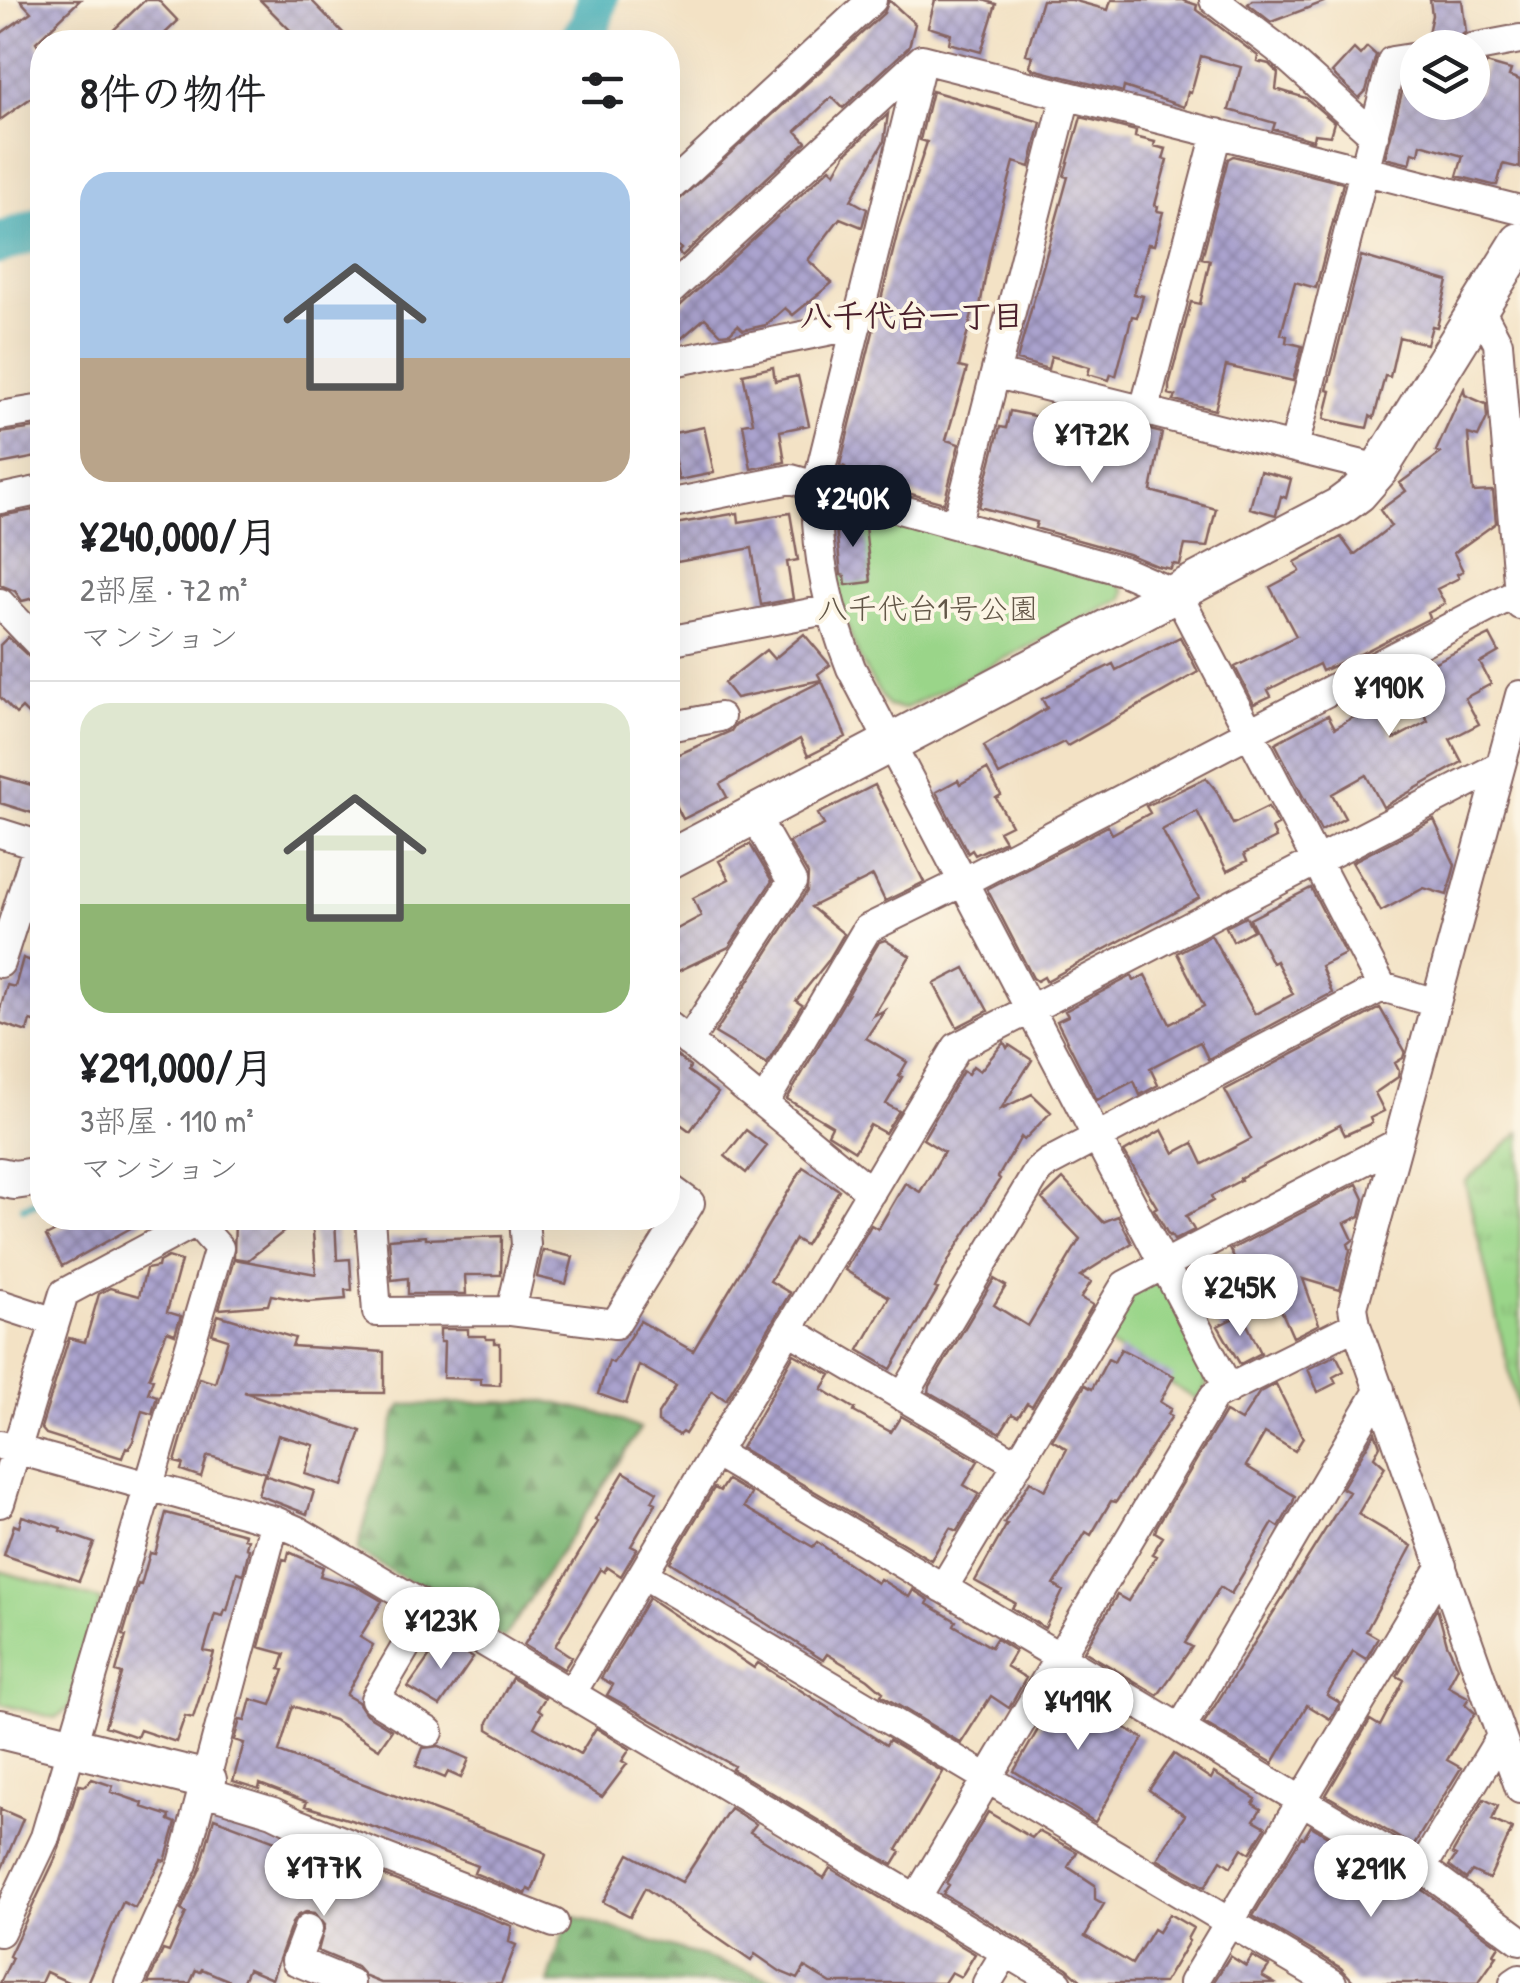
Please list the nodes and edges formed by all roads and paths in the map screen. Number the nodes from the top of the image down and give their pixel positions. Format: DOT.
graph roads {
  1 [pos="872,0"];
  2 [pos="1214,0"];
  3 [pos="1520,39"];
  4 [pos="1490,45"];
  5 [pos="922,59"];
  6 [pos="1400,60"];
  7 [pos="1066,96"];
  8 [pos="1217,133"];
  9 [pos="1374,135"];
  10 [pos="1365,170"];
  11 [pos="680,178"];
  12 [pos="1520,210"];
  13 [pos="1520,242"];
  14 [pos="680,282"];
  15 [pos="1480,309"];
  16 [pos="857,325"];
  17 [pos="680,361"];
  18 [pos="997,374"];
  19 [pos="1144,410"];
  20 [pos="30,411"];
  21 [pos="0,416"];
  22 [pos="1294,447"];
  23 [pos="1379,469"];
  24 [pos="817,485"];
  25 [pos="30,493"];
  26 [pos="0,499"];
  27 [pos="680,502"];
  28 [pos="957,523"];
  29 [pos="1178,595"];
  30 [pos="1519,598"];
  31 [pos="0,604"];
  32 [pos="831,609"];
  33 [pos="30,629"];
  34 [pos="680,639"];
  35 [pos="1520,695"];
  36 [pos="720,717"];
  37 [pos="680,725"];
  38 [pos="1250,733"];
  39 [pos="891,743"];
  40 [pos="1500,766"];
  41 [pos="754,815"];
  42 [pos="0,834"];
  43 [pos="30,843"];
  44 [pos="680,854"];
  45 [pos="1316,862"];
  46 [pos="965,882"];
  47 [pos="30,898"];
  48 [pos="0,963"];
  49 [pos="1382,987"];
  50 [pos="1434,1002"];
  51 [pos="1032,1008"];
  52 [pos="680,1031"];
  53 [pos="680,1036"];
  54 [pos="764,1103"];
  55 [pos="1097,1136"];
  56 [pos="1396,1144"];
  57 [pos="0,1177"];
  58 [pos="30,1178"];
  59 [pos="871,1192"];
  60 [pos="680,1196"];
  61 [pos="680,1219"];
  62 [pos="181,1230"];
  63 [pos="206,1230"];
  64 [pos="371,1230"];
  65 [pos="525,1230"];
  66 [pos="673,1230"];
  67 [pos="1164,1262"];
  68 [pos="0,1304"];
  69 [pos="511,1311"];
  70 [pos="55,1322"];
  71 [pos="1356,1325"];
  72 [pos="788,1330"];
  73 [pos="1380,1389"];
  74 [pos="1229,1390"];
  75 [pos="903,1397"];
  76 [pos="8,1448"];
  77 [pos="716,1453"];
  78 [pos="1018,1464"];
  79 [pos="148,1486"];
  80 [pos="0,1503"];
  81 [pos="275,1521"];
  82 [pos="1442,1566"];
  83 [pos="643,1574"];
  84 [pos="943,1588"];
  85 [pos="428,1610"];
  86 [pos="1059,1656"];
  87 [pos="571,1694"];
  88 [pos="1181,1728"];
  89 [pos="0,1729"];
  90 [pos="428,1732"];
  91 [pos="1500,1738"];
  92 [pos="71,1746"];
  93 [pos="988,1778"];
  94 [pos="205,1786"];
  95 [pos="1520,1789"];
  96 [pos="1301,1800"];
  97 [pos="1422,1868"];
  98 [pos="916,1899"];
  99 [pos="1230,1921"];
  100 [pos="554,1923"];
  101 [pos="308,1929"];
  102 [pos="0,1932"];
  103 [pos="1520,1940"];
  104 [pos="1006,1952"];
  105 [pos="291,1972"];
  106 [pos="1520,1979"];
  107 [pos="129,1983"];
  108 [pos="350,1983"];
  109 [pos="987,1983"];
  110 [pos="1058,1983"];
  111 [pos="1194,1983"];
  112 [pos="1332,1983"];
  113 [pos="1514,1983"];
  1 -- 11 [label="street"];
  2 -- 9 [label="street"];
  3 -- 4 [label="street"];
  5 -- 7 [label="street"];
  5 -- 14 [label="street"];
  5 -- 16 [label="street"];
  6 -- 9 [label="street"];
  7 -- 8 [label="street"];
  7 -- 18 [label="street"];
  8 -- 10 [label="street"];
  8 -- 19 [label="street"];
  9 -- 10 [label="street"];
  10 -- 12 [label="street"];
  10 -- 22 [label="street"];
  13 -- 15 [label="street"];
  15 -- 23 [label="street"];
  15 -- 30 [label="street"];
  16 -- 17 [label="street"];
  16 -- 24 [label="street"];
  18 -- 19 [label="street"];
  18 -- 28 [label="street"];
  19 -- 22 [label="street"];
  20 -- 21 [label="street"];
  22 -- 23 [label="street"];
  23 -- 29 [label="street"];
  24 -- 27 [label="street"];
  24 -- 28 [label="street"];
  24 -- 32 [label="street"];
  25 -- 26 [label="street"];
  28 -- 29 [label="street"];
  29 -- 38 [label="street"];
  29 -- 39 [label="street"];
  30 -- 38 [label="street"];
  31 -- 33 [label="street"];
  32 -- 34 [label="street"];
  32 -- 39 [label="street"];
  35 -- 40 [label="street"];
  36 -- 37 [label="street"];
  38 -- 45 [label="street"];
  38 -- 46 [label="street"];
  39 -- 41 [label="street"];
  39 -- 46 [label="street"];
  40 -- 45 [label="street"];
  40 -- 50 [label="street"];
  41 -- 44 [label="street"];
  41 -- 52 [label="street"];
  42 -- 43 [label="street"];
  45 -- 49 [label="street"];
  45 -- 51 [label="street"];
  46 -- 51 [label="street"];
  46 -- 54 [label="street"];
  47 -- 48 [label="street"];
  49 -- 50 [label="street"];
  49 -- 55 [label="street"];
  50 -- 56 [label="street"];
  51 -- 55 [label="street"];
  51 -- 59 [label="street"];
  53 -- 54 [label="street"];
  54 -- 59 [label="street"];
  55 -- 67 [label="street"];
  55 -- 75 [label="street"];
  56 -- 67 [label="street"];
  56 -- 71 [label="street"];
  57 -- 58 [label="street"];
  59 -- 72 [label="street"];
  60 -- 61 [label="street"];
  62 -- 70 [label="street"];
  63 -- 79 [label="street"];
  64 -- 69 [label="street"];
  65 -- 69 [label="street"];
  66 -- 69 [label="street"];
  67 -- 74 [label="street"];
  67 -- 78 [label="street"];
  68 -- 70 [label="street"];
  70 -- 76 [label="street"];
  71 -- 73 [label="street"];
  71 -- 74 [label="street"];
  72 -- 75 [label="street"];
  72 -- 77 [label="street"];
  73 -- 82 [label="street"];
  73 -- 88 [label="street"];
  74 -- 86 [label="street"];
  75 -- 78 [label="street"];
  76 -- 79 [label="street"];
  76 -- 80 [label="street"];
  77 -- 83 [label="street"];
  77 -- 84 [label="street"];
  78 -- 84 [label="street"];
  79 -- 81 [label="street"];
  79 -- 92 [label="street"];
  81 -- 85 [label="street"];
  81 -- 94 [label="street"];
  82 -- 91 [label="street"];
  82 -- 96 [label="street"];
  83 -- 87 [label="street"];
  83 -- 93 [label="street"];
  84 -- 86 [label="street"];
  85 -- 87 [label="street"];
  85 -- 90 [label="street"];
  86 -- 88 [label="street"];
  86 -- 93 [label="street"];
  87 -- 98 [label="street"];
  88 -- 96 [label="street"];
  89 -- 92 [label="street"];
  91 -- 95 [label="street"];
  91 -- 97 [label="street"];
  92 -- 94 [label="street"];
  92 -- 102 [label="street"];
  93 -- 98 [label="street"];
  93 -- 99 [label="street"];
  94 -- 100 [label="street"];
  94 -- 107 [label="street"];
  96 -- 97 [label="street"];
  96 -- 99 [label="street"];
  97 -- 103 [label="street"];
  98 -- 104 [label="street"];
  99 -- 111 [label="street"];
  99 -- 112 [label="street"];
  101 -- 105 [label="street"];
  104 -- 109 [label="street"];
  104 -- 110 [label="street"];
  105 -- 108 [label="street"];
  106 -- 113 [label="street"];
}
